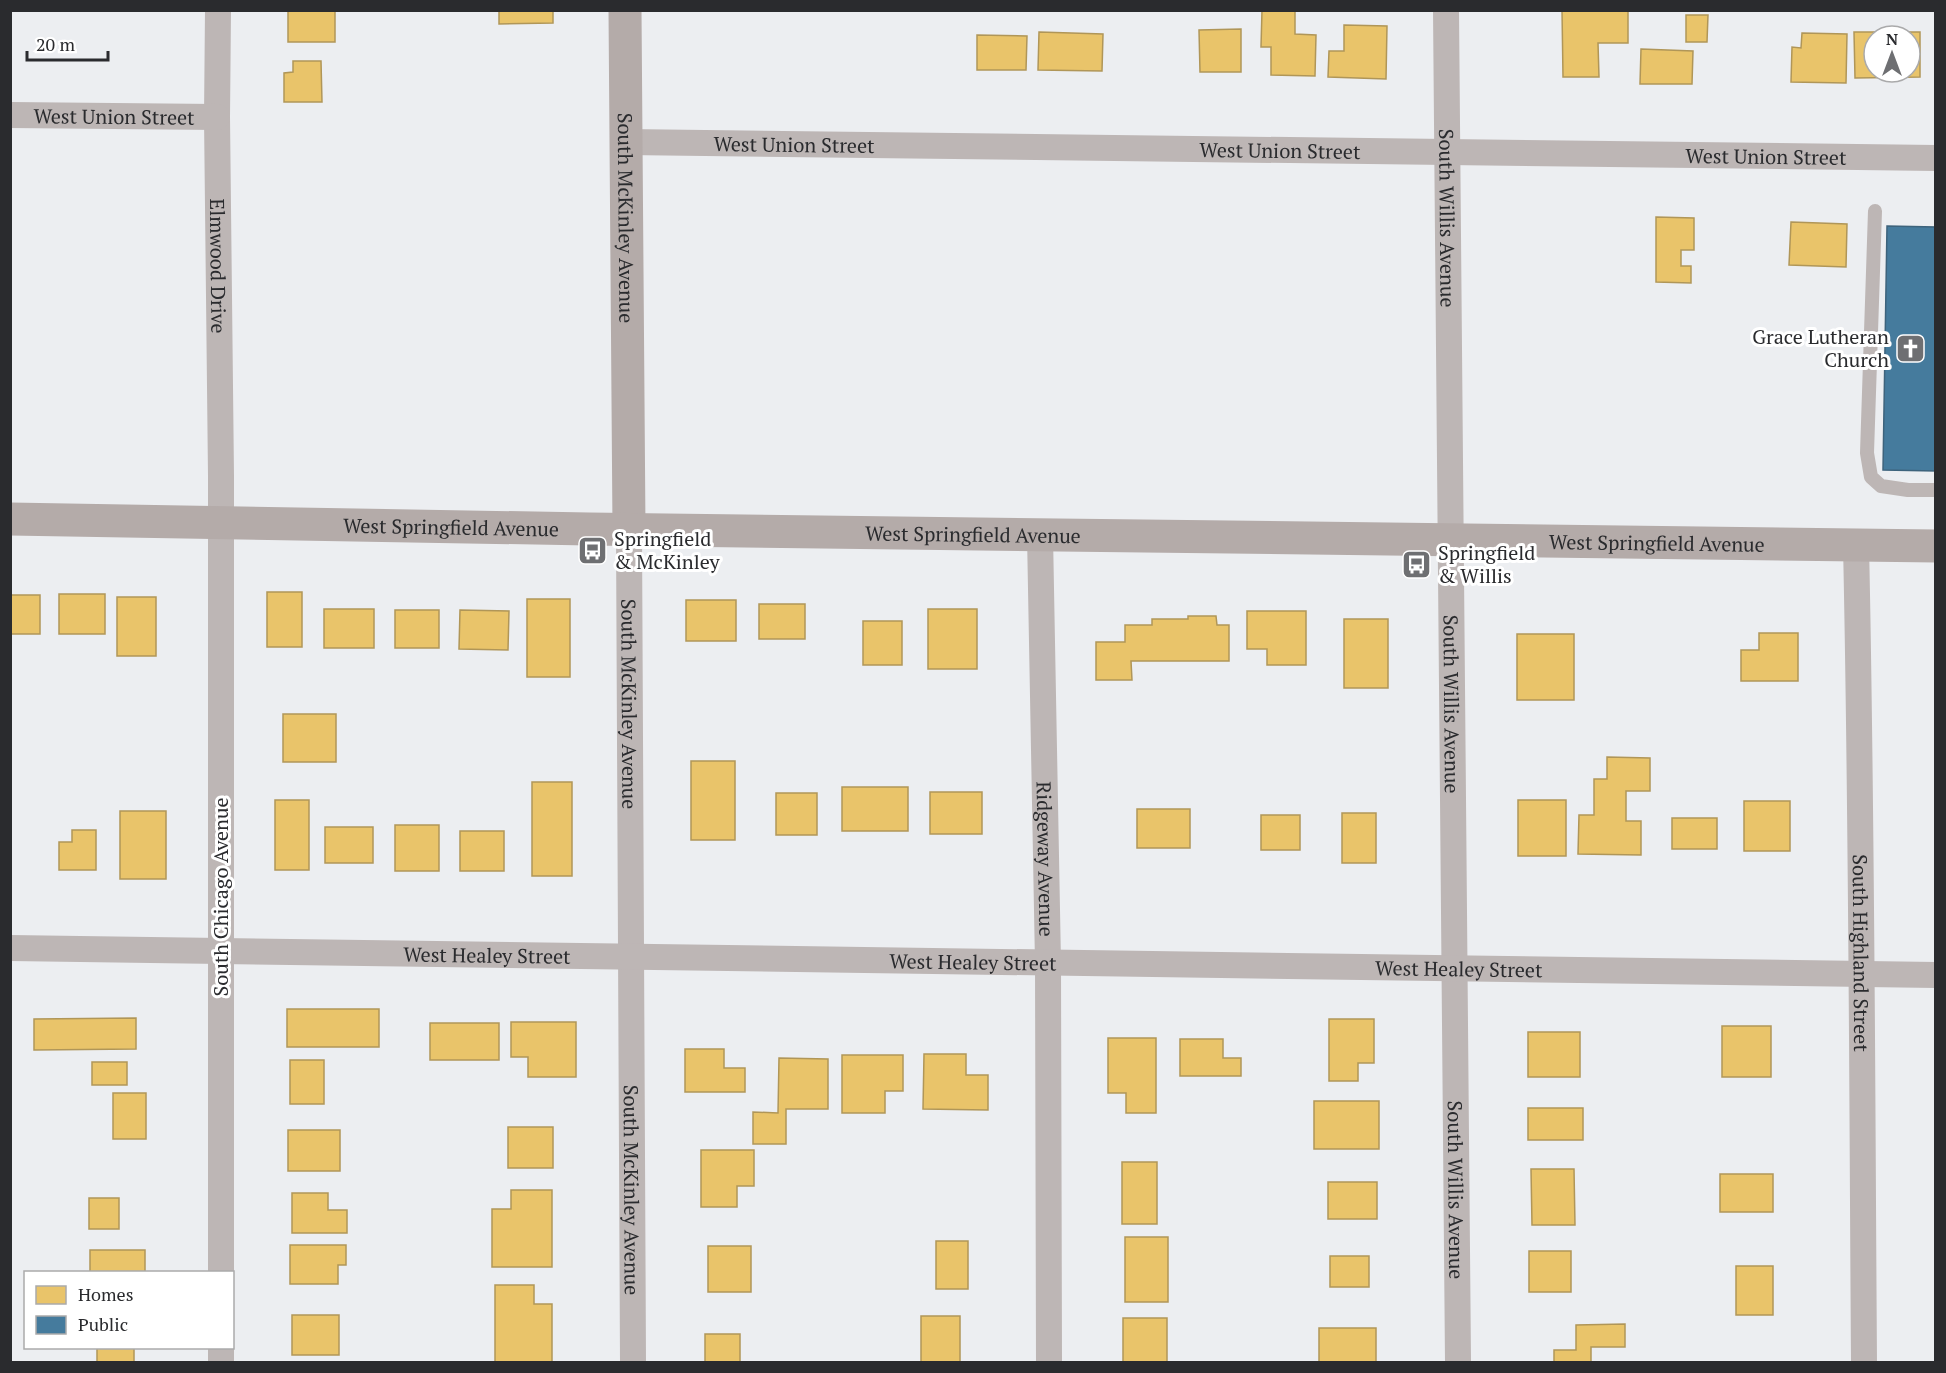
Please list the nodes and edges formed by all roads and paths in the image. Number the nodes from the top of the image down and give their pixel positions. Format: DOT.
graph roads {
  1 [pos="218,10"];
  2 [pos="625,10"];
  3 [pos="1446,10"];
  4 [pos="10,115"];
  5 [pos="216,117"];
  6 [pos="626,142"];
  7 [pos="1447,152"];
  8 [pos="1935,158"];
  9 [pos="1875,211"];
  10 [pos="1935,490"];
  11 [pos="10,519"];
  12 [pos="221,522"];
  13 [pos="629,530"];
  14 [pos="1040,535"];
  15 [pos="1451,540"];
  16 [pos="1856,544"];
  17 [pos="1935,546"];
  18 [pos="10,948"];
  19 [pos="221,951"];
  20 [pos="632,957"];
  21 [pos="1048,963"];
  22 [pos="1454,968"];
  23 [pos="1861,974"];
  24 [pos="1935,975"];
  25 [pos="221,1271"];
  26 [pos="633,1362"];
  27 [pos="1049,1362"];
  28 [pos="1458,1362"];
  29 [pos="1864,1362"];
  1 -- 5 [label="street, Elmwood Drive"];
  2 -- 6 [label="main road, South McKinley Avenue"];
  3 -- 7 [label="street, South Willis Avenue"];
  4 -- 5 [label="street, West Union Street"];
  5 -- 12 [label="street, Elmwood Drive"];
  6 -- 7 [label="street, West Union Street"];
  6 -- 13 [label="main road, South McKinley Avenue"];
  7 -- 8 [label="street, West Union Street"];
  7 -- 15 [label="street, South Willis Avenue"];
  9 -- 10 [label="lane"];
  11 -- 12 [label="main road, West Springfield Avenue"];
  12 -- 13 [label="main road, West Springfield Avenue"];
  12 -- 19 [label="street, South Chicago Avenue"];
  13 -- 14 [label="main road, West Springfield Avenue"];
  13 -- 20 [label="street, South McKinley Avenue"];
  14 -- 15 [label="main road, West Springfield Avenue"];
  14 -- 21 [label="street, Ridgeway Avenue"];
  15 -- 16 [label="main road, West Springfield Avenue"];
  15 -- 22 [label="street, South Willis Avenue"];
  16 -- 17 [label="main road, West Springfield Avenue"];
  16 -- 23 [label="street, South Highland Street"];
  18 -- 19 [label="street, West Healey Street"];
  19 -- 20 [label="street, West Healey Street"];
  19 -- 25 [label="street, South Chicago Avenue"];
  20 -- 21 [label="street, West Healey Street"];
  20 -- 26 [label="street, South McKinley Avenue"];
  21 -- 22 [label="street, West Healey Street"];
  21 -- 27 [label="street, Ridgeway Avenue"];
  22 -- 23 [label="street, West Healey Street"];
  22 -- 28 [label="street, South Willis Avenue"];
  23 -- 24 [label="street, West Healey Street"];
  23 -- 29 [label="street, South Highland Street"];
}
